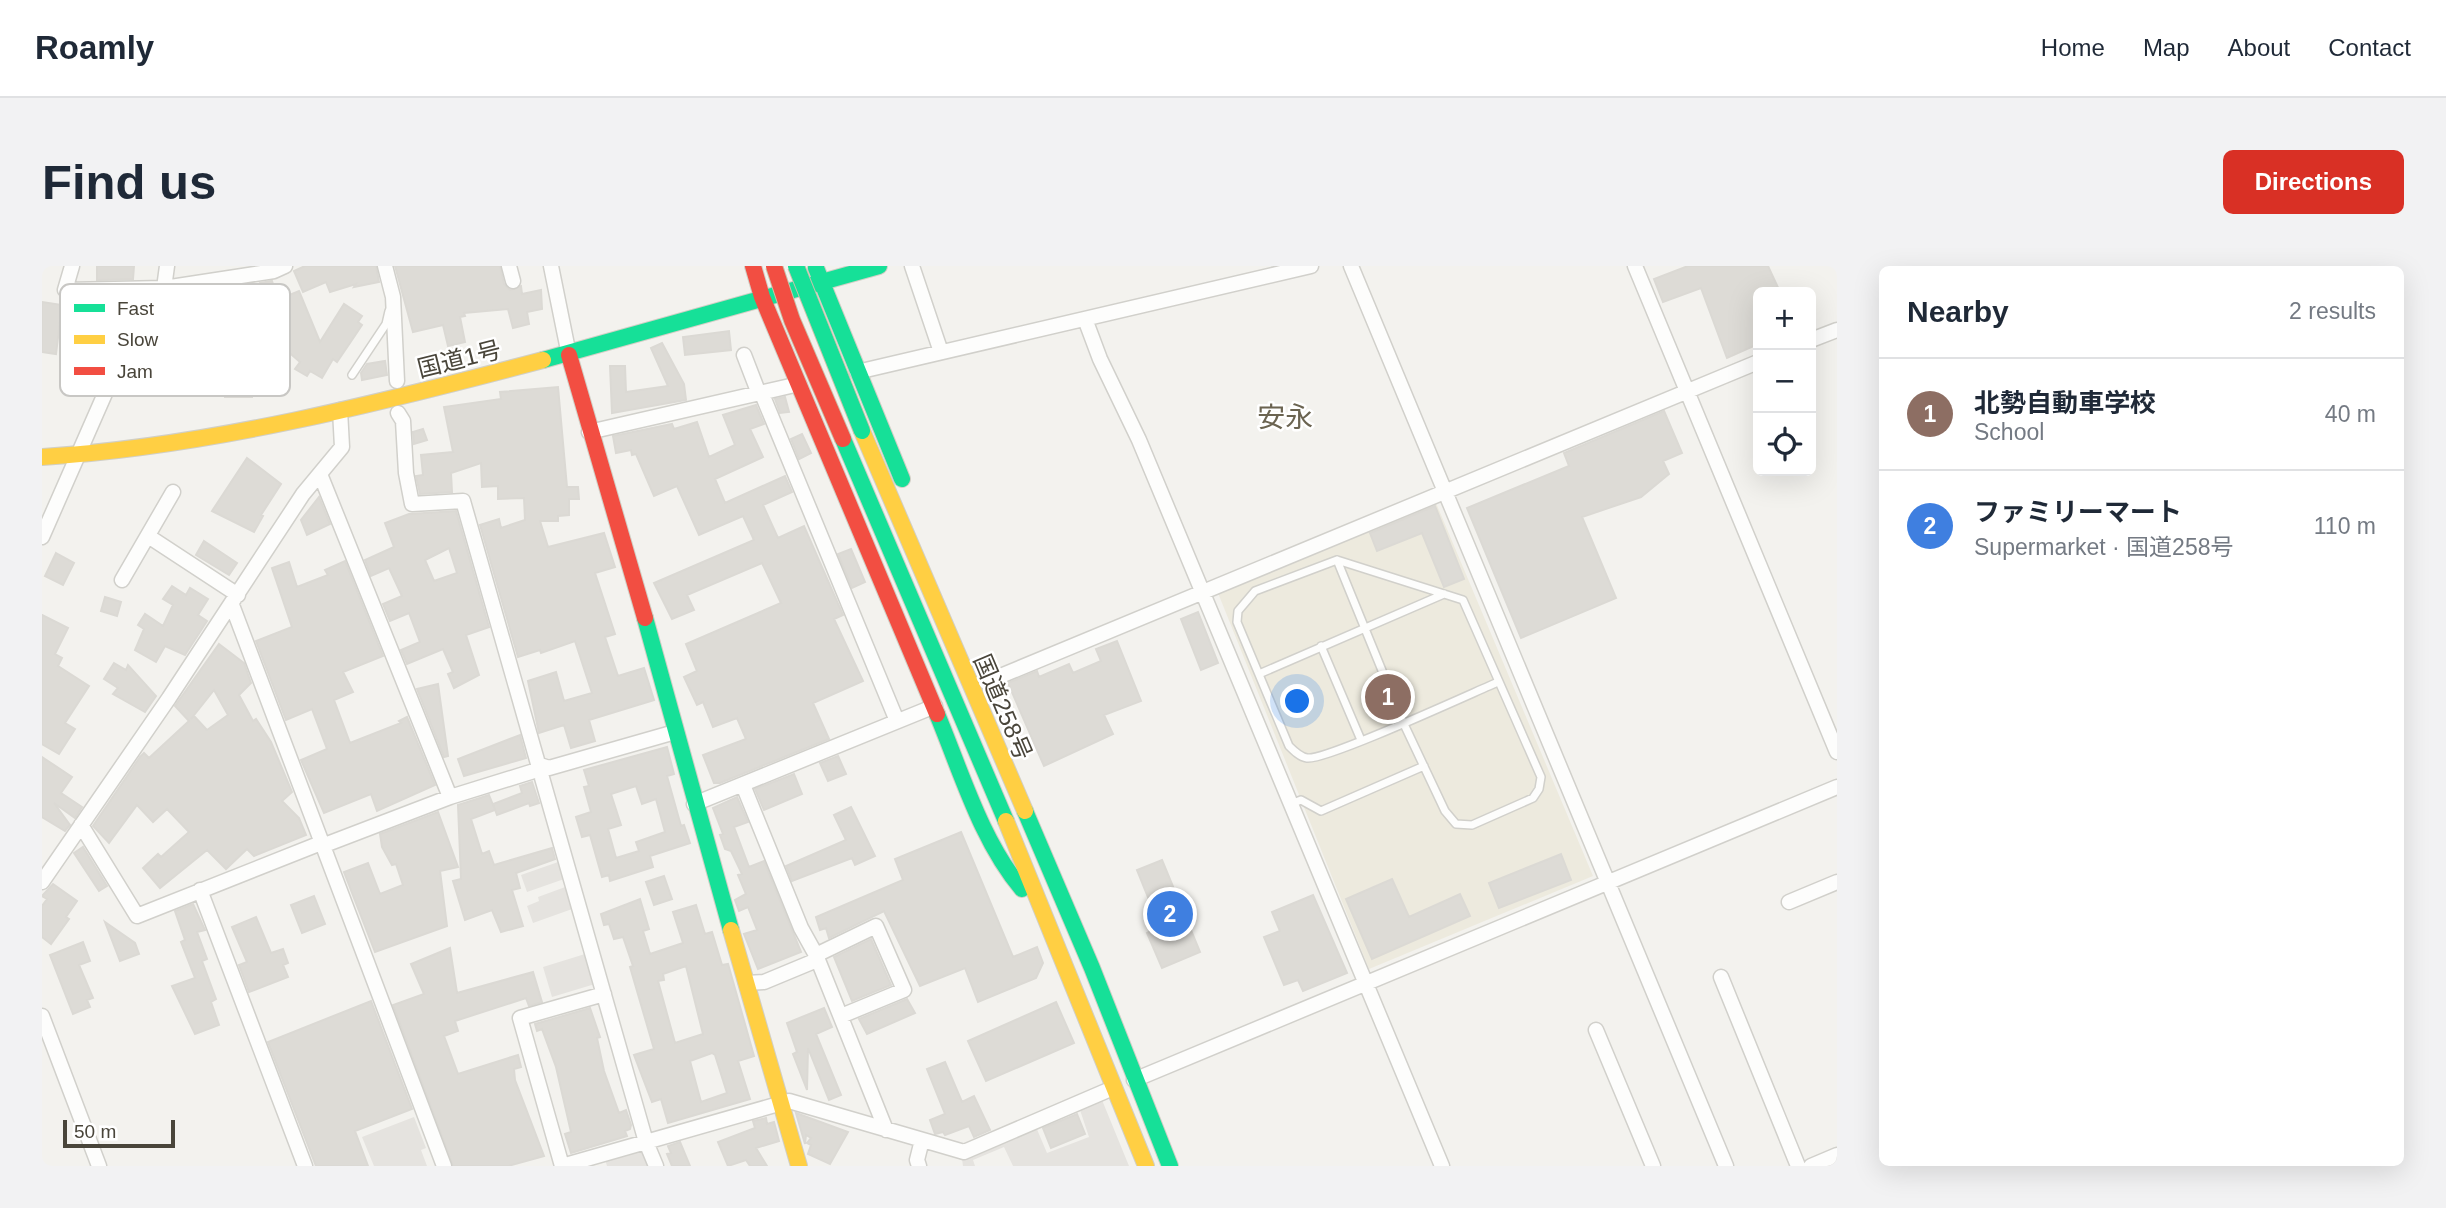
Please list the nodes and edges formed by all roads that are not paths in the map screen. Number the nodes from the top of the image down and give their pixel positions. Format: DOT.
graph roads {
  1 [pos="72,266"];
  2 [pos="167,266"];
  3 [pos="285,266"];
  4 [pos="385,266"];
  5 [pos="509,266"];
  6 [pos="551,266"];
  7 [pos="752,266"];
  8 [pos="774,266"];
  9 [pos="796,266"];
  10 [pos="879,266"];
  11 [pos="912,266"];
  12 [pos="1311,266"];
  13 [pos="1351,266"];
  14 [pos="1635,266"];
  15 [pos="818,274"];
  16 [pos="513,281"];
  17 [pos="67,284"];
  18 [pos="165,284"];
  19 [pos="190,284"];
  20 [pos="393,297"];
  21 [pos="762,297"];
  22 [pos="1085,319"];
  23 [pos="1837,330"];
  24 [pos="1816,338"];
  25 [pos="941,352"];
  26 [pos="569,355"];
  27 [pos="744,355"];
  28 [pos="1753,364"];
  29 [pos="858,372"];
  30 [pos="352,375"];
  31 [pos="397,381"];
  32 [pos="799,384"];
  33 [pos="1686,392"];
  34 [pos="760,394"];
  35 [pos="105,396"];
  36 [pos="340,410"];
  37 [pos="398,413"];
  38 [pos="589,432"];
  39 [pos="81,455"];
  40 [pos="42,457"];
  41 [pos="320,474"];
  42 [pos="173,492"];
  43 [pos="1444,493"];
  44 [pos="911,501"];
  45 [pos="148,536"];
  46 [pos="42,537"];
  47 [pos="932,553"];
  48 [pos="1337,560"];
  49 [pos="122,580"];
  50 [pos="1204,594"];
  51 [pos="1444,594"];
  52 [pos="235,600"];
  53 [pos="1364,628"];
  54 [pos="1321,646"];
  55 [pos="1259,674"];
  56 [pos="986,682"];
  57 [pos="1497,682"];
  58 [pos="935,706"];
  59 [pos="897,721"];
  60 [pos="1403,722"];
  61 [pos="675,732"];
  62 [pos="1361,740"];
  63 [pos="1837,752"];
  64 [pos="1424,766"];
  65 [pos="541,769"];
  66 [pos="743,785"];
  67 [pos="1837,787"];
  68 [pos="450,797"];
  69 [pos="694,804"];
  70 [pos="1291,804"];
  71 [pos="81,825"];
  72 [pos="322,844"];
  73 [pos="42,881"];
  74 [pos="1837,882"];
  75 [pos="1607,883"];
  76 [pos="200,890"];
  77 [pos="1789,902"];
  78 [pos="1044,915"];
  79 [pos="817,957"];
  80 [pos="1092,968"];
  81 [pos="1721,977"];
  82 [pos="746,983"];
  83 [pos="1366,985"];
  84 [pos="604,994"];
  85 [pos="42,1016"];
  86 [pos="841,1016"];
  87 [pos="1596,1030"];
  88 [pos="1134,1080"];
  89 [pos="1113,1088"];
  90 [pos="780,1102"];
  91 [pos="886,1130"];
  92 [pos="922,1140"];
  93 [pos="646,1142"];
  94 [pos="1837,1155"];
  95 [pos="99,1166"];
  96 [pos="305,1166"];
  97 [pos="444,1166"];
  98 [pos="562,1166"];
  99 [pos="656,1166"];
  100 [pos="799,1166"];
  101 [pos="919,1166"];
  102 [pos="1146,1166"];
  103 [pos="1170,1166"];
  104 [pos="1442,1166"];
  105 [pos="1653,1166"];
  106 [pos="1726,1166"];
  107 [pos="1798,1166"];
  108 [pos="1811,1166"];
  1 -- 17 [label="street"];
  2 -- 18 [label="street"];
  3 -- 19 [label="street"];
  4 -- 20 [label="street"];
  5 -- 16 [label="street"];
  6 -- 26 [label="street"];
  7 -- 21 [label="main road"];
  8 -- 78 [label="main road, 国道258号, bridge"];
  9 -- 80 [label="main road, 国道258号, bridge"];
  10 -- 15 [label="main road, 国道1号"];
  11 -- 25 [label="street"];
  12 -- 22 [label="street"];
  13 -- 43 [label="street"];
  14 -- 33 [label="street"];
  15 -- 21 [label="main road, 国道1号"];
  15 -- 29 [label="main road"];
  20 -- 30 [label="lane"];
  20 -- 31 [label="street"];
  21 -- 26 [label="main road, 国道1号"];
  21 -- 32 [label="main road"];
  22 -- 25 [label="street"];
  22 -- 50 [label="street"];
  23 -- 24 [label="street"];
  25 -- 29 [label="street"];
  26 -- 36 [label="main road, 国道1号"];
  26 -- 38 [label="main road"];
  27 -- 34 [label="street"];
  28 -- 33 [label="street"];
  29 -- 44 [label="main road"];
  32 -- 34 [label="street"];
  32 -- 58 [label="main road"];
  33 -- 43 [label="street"];
  33 -- 63 [label="street"];
  34 -- 38 [label="street"];
  34 -- 59 [label="street"];
  35 -- 39 [label="street"];
  36 -- 39 [label="main road, 国道1号"];
  36 -- 41 [label="street"];
  37 -- 65 [label="street"];
  38 -- 61 [label="main road"];
  39 -- 40 [label="main road, 国道1号"];
  39 -- 46 [label="street"];
  41 -- 52 [label="street"];
  41 -- 68 [label="street"];
  42 -- 45 [label="street"];
  43 -- 50 [label="street"];
  43 -- 75 [label="street"];
  45 -- 49 [label="street"];
  45 -- 52 [label="street"];
  47 -- 56 [label="main road"];
  48 -- 51 [label="lane"];
  48 -- 53 [label="lane"];
  48 -- 55 [label="lane"];
  50 -- 56 [label="street"];
  50 -- 70 [label="street"];
  51 -- 53 [label="lane"];
  51 -- 57 [label="lane"];
  52 -- 71 [label="street"];
  52 -- 72 [label="street"];
  53 -- 54 [label="lane"];
  53 -- 60 [label="lane"];
  54 -- 55 [label="lane"];
  54 -- 62 [label="lane"];
  55 -- 62 [label="lane"];
  56 -- 80 [label="main road"];
  57 -- 60 [label="lane"];
  57 -- 64 [label="lane"];
  58 -- 59 [label="street"];
  58 -- 78 [label="main road"];
  59 -- 66 [label="street"];
  60 -- 62 [label="lane"];
  60 -- 64 [label="lane"];
  61 -- 65 [label="street"];
  61 -- 69 [label="main road"];
  64 -- 70 [label="lane"];
  65 -- 68 [label="street"];
  65 -- 84 [label="street"];
  66 -- 69 [label="street"];
  66 -- 79 [label="street"];
  67 -- 75 [label="street"];
  68 -- 72 [label="street"];
  69 -- 82 [label="main road"];
  70 -- 83 [label="street"];
  71 -- 73 [label="street"];
  71 -- 76 [label="street"];
  72 -- 76 [label="street"];
  72 -- 97 [label="street"];
  74 -- 77 [label="street"];
  75 -- 83 [label="street"];
  75 -- 106 [label="street"];
  76 -- 96 [label="street"];
  78 -- 89 [label="main road, 国道258号"];
  79 -- 82 [label="street"];
  79 -- 86 [label="street"];
  79 -- 86 [label="street"];
  80 -- 88 [label="main road, 国道258号"];
  81 -- 107 [label="street"];
  82 -- 90 [label="main road"];
  83 -- 88 [label="street"];
  83 -- 104 [label="street"];
  84 -- 93 [label="street"];
  84 -- 98 [label="street"];
  85 -- 95 [label="street"];
  86 -- 91 [label="street"];
  87 -- 105 [label="street"];
  88 -- 103 [label="main road, 国道258号"];
  89 -- 92 [label="street"];
  89 -- 102 [label="main road, 国道258号"];
  90 -- 91 [label="street"];
  90 -- 93 [label="street"];
  90 -- 100 [label="main road"];
  91 -- 92 [label="street"];
  92 -- 101 [label="street"];
  93 -- 98 [label="street"];
  93 -- 99 [label="street"];
  94 -- 108 [label="street"];
}
